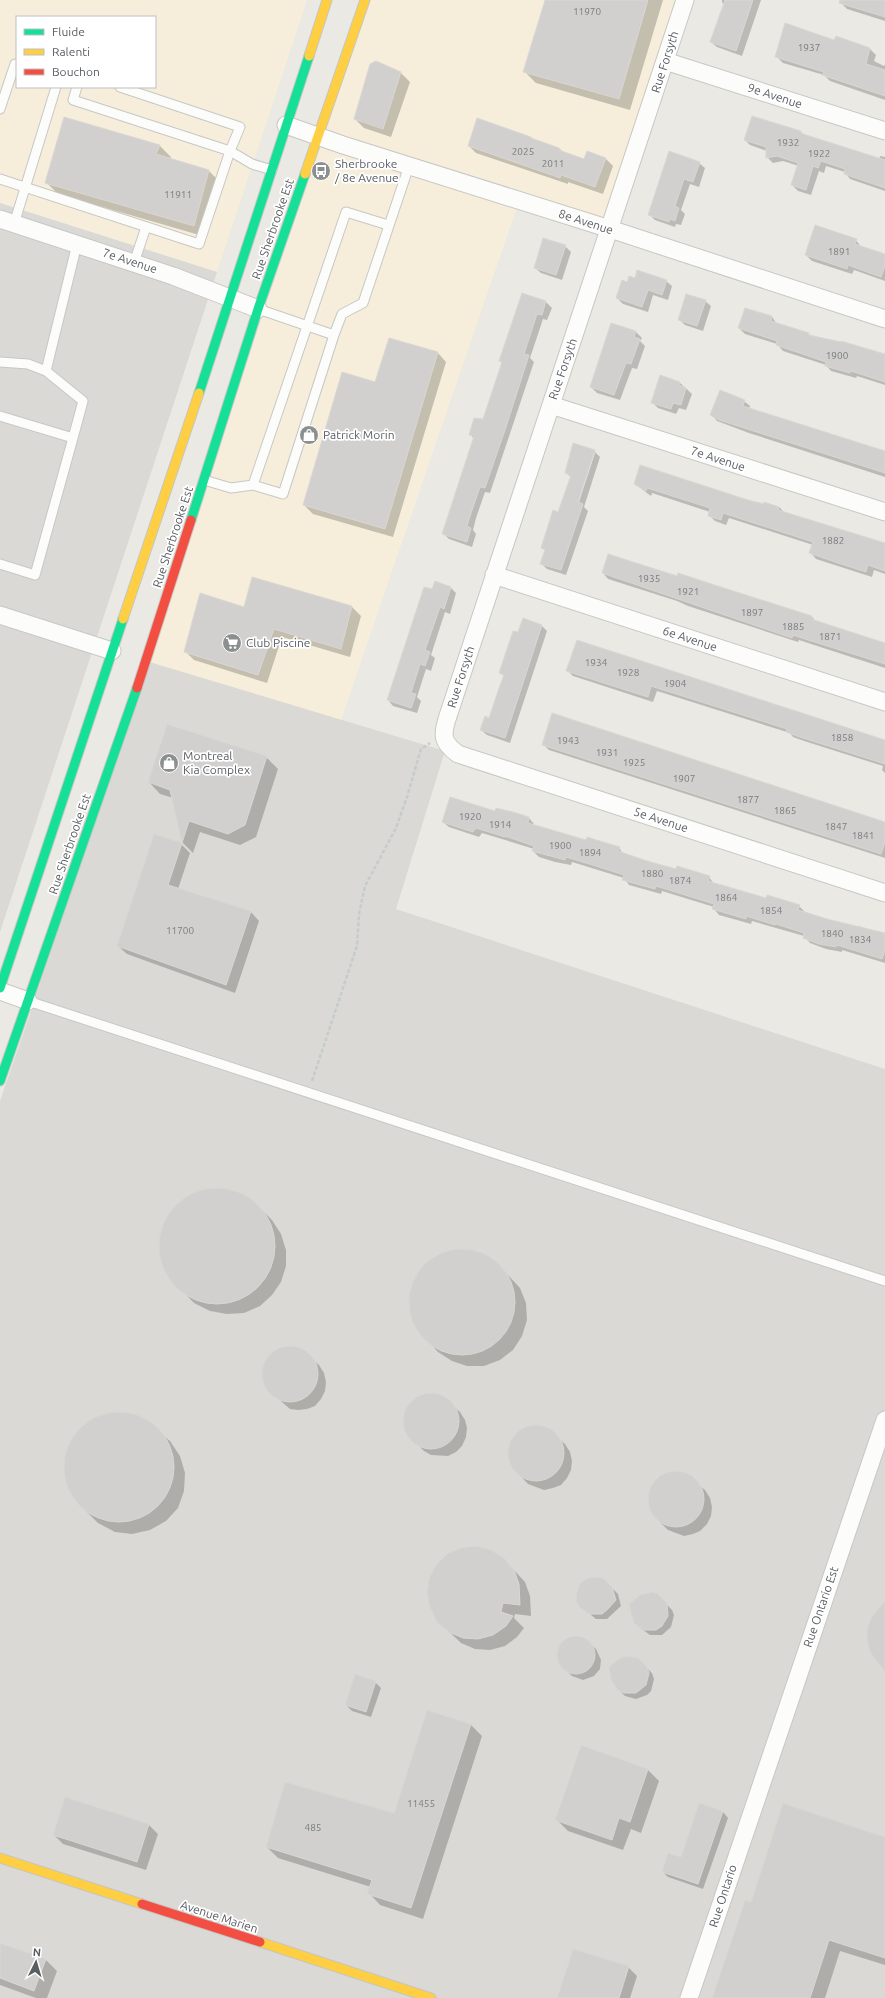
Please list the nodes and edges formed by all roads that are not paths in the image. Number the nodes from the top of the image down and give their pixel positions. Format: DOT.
graph roads {
  1 [pos="327,0"];
  2 [pos="365,0"];
  3 [pos="685,0"];
  4 [pos="665,61"];
  5 [pos="16,64"];
  6 [pos="56,88"];
  7 [pos="77,88"];
  8 [pos="123,88"];
  9 [pos="0,109"];
  10 [pos="286,125"];
  11 [pos="885,131"];
  12 [pos="318,136"];
  13 [pos="230,151"];
  14 [pos="408,166"];
  15 [pos="272,170"];
  16 [pos="0,179"];
  17 [pos="26,187"];
  18 [pos="7,221"];
  19 [pos="388,225"];
  20 [pos="146,227"];
  21 [pos="610,229"];
  22 [pos="77,244"];
  23 [pos="134,263"];
  24 [pos="230,299"];
  25 [pos="258,309"];
  26 [pos="885,319"];
  27 [pos="306,326"];
  28 [pos="334,335"];
  29 [pos="0,362"];
  30 [pos="46,371"];
  31 [pos="550,405"];
  32 [pos="0,416"];
  33 [pos="73,438"];
  34 [pos="173,469"];
  35 [pos="185,474"];
  36 [pos="201,479"];
  37 [pos="252,485"];
  38 [pos="885,512"];
  39 [pos="0,564"];
  40 [pos="494,575"];
  41 [pos="0,615"];
  42 [pos="116,652"];
  43 [pos="885,702"];
  44 [pos="438,740"];
  45 [pos="885,893"];
  46 [pos="0,990"];
  47 [pos="28,1000"];
  48 [pos="0,1081"];
  49 [pos="885,1281"];
  50 [pos="885,1420"];
  51 [pos="757,1794"];
  52 [pos="0,1858"];
  53 [pos="431,1998"];
  54 [pos="689,1998"];
  1 -- 10 [label="main road, Rue Sherbrooke Est"];
  2 -- 12 [label="main road, Rue Sherbrooke Est"];
  3 -- 4 [label="street, Rue Forsyth"];
  4 -- 11 [label="street, 9e Avenue"];
  4 -- 21 [label="street, Rue Forsyth"];
  5 -- 9 [label="lane"];
  6 -- 17 [label="lane"];
  7 -- 13 [label="lane"];
  8 -- 13 [label="lane"];
  10 -- 12 [label="street, 8e Avenue"];
  10 -- 15 [label="main road, Rue Sherbrooke Est"];
  12 -- 14 [label="street, 8e Avenue"];
  12 -- 25 [label="main road, Rue Sherbrooke Est"];
  13 -- 15 [label="lane"];
  13 -- 20 [label="lane"];
  14 -- 19 [label="lane"];
  14 -- 21 [label="street, 8e Avenue"];
  15 -- 24 [label="main road, Rue Sherbrooke Est"];
  16 -- 17 [label="lane"];
  17 -- 18 [label="lane"];
  17 -- 20 [label="lane"];
  18 -- 22 [label="street, 7e Avenue"];
  19 -- 27 [label="lane"];
  19 -- 28 [label="lane"];
  20 -- 23 [label="lane"];
  21 -- 26 [label="street, 8e Avenue"];
  21 -- 31 [label="street, Rue Forsyth"];
  22 -- 23 [label="street, 7e Avenue"];
  22 -- 30 [label="lane"];
  23 -- 24 [label="street, 7e Avenue"];
  24 -- 25 [label="street, 7e Avenue"];
  24 -- 34 [label="main road, Rue Sherbrooke Est"];
  25 -- 27 [label="lane"];
  25 -- 36 [label="main road, Rue Sherbrooke Est"];
  27 -- 28 [label="lane"];
  27 -- 37 [label="lane"];
  28 -- 37 [label="lane"];
  29 -- 30 [label="lane"];
  30 -- 33 [label="lane"];
  31 -- 38 [label="street, 7e Avenue"];
  31 -- 40 [label="street, Rue Forsyth"];
  32 -- 33 [label="lane"];
  33 -- 39 [label="lane"];
  34 -- 35 [label="main road"];
  34 -- 42 [label="main road, Rue Sherbrooke Est"];
  36 -- 37 [label="lane"];
  36 -- 47 [label="main road, Rue Sherbrooke Est"];
  40 -- 43 [label="street, 6e Avenue"];
  40 -- 44 [label="street, Rue Forsyth"];
  41 -- 42 [label="street"];
  42 -- 46 [label="main road, Rue Sherbrooke Est"];
  44 -- 45 [label="street, 5e Avenue"];
  46 -- 47 [label="street"];
  47 -- 48 [label="main road, Rue Sherbrooke Est"];
  47 -- 49 [label="lane"];
  50 -- 51 [label="street, Rue Ontario Est"];
  51 -- 54 [label="street, Rue Ontario"];
  52 -- 53 [label="main road, Avenue Marien"];
}
